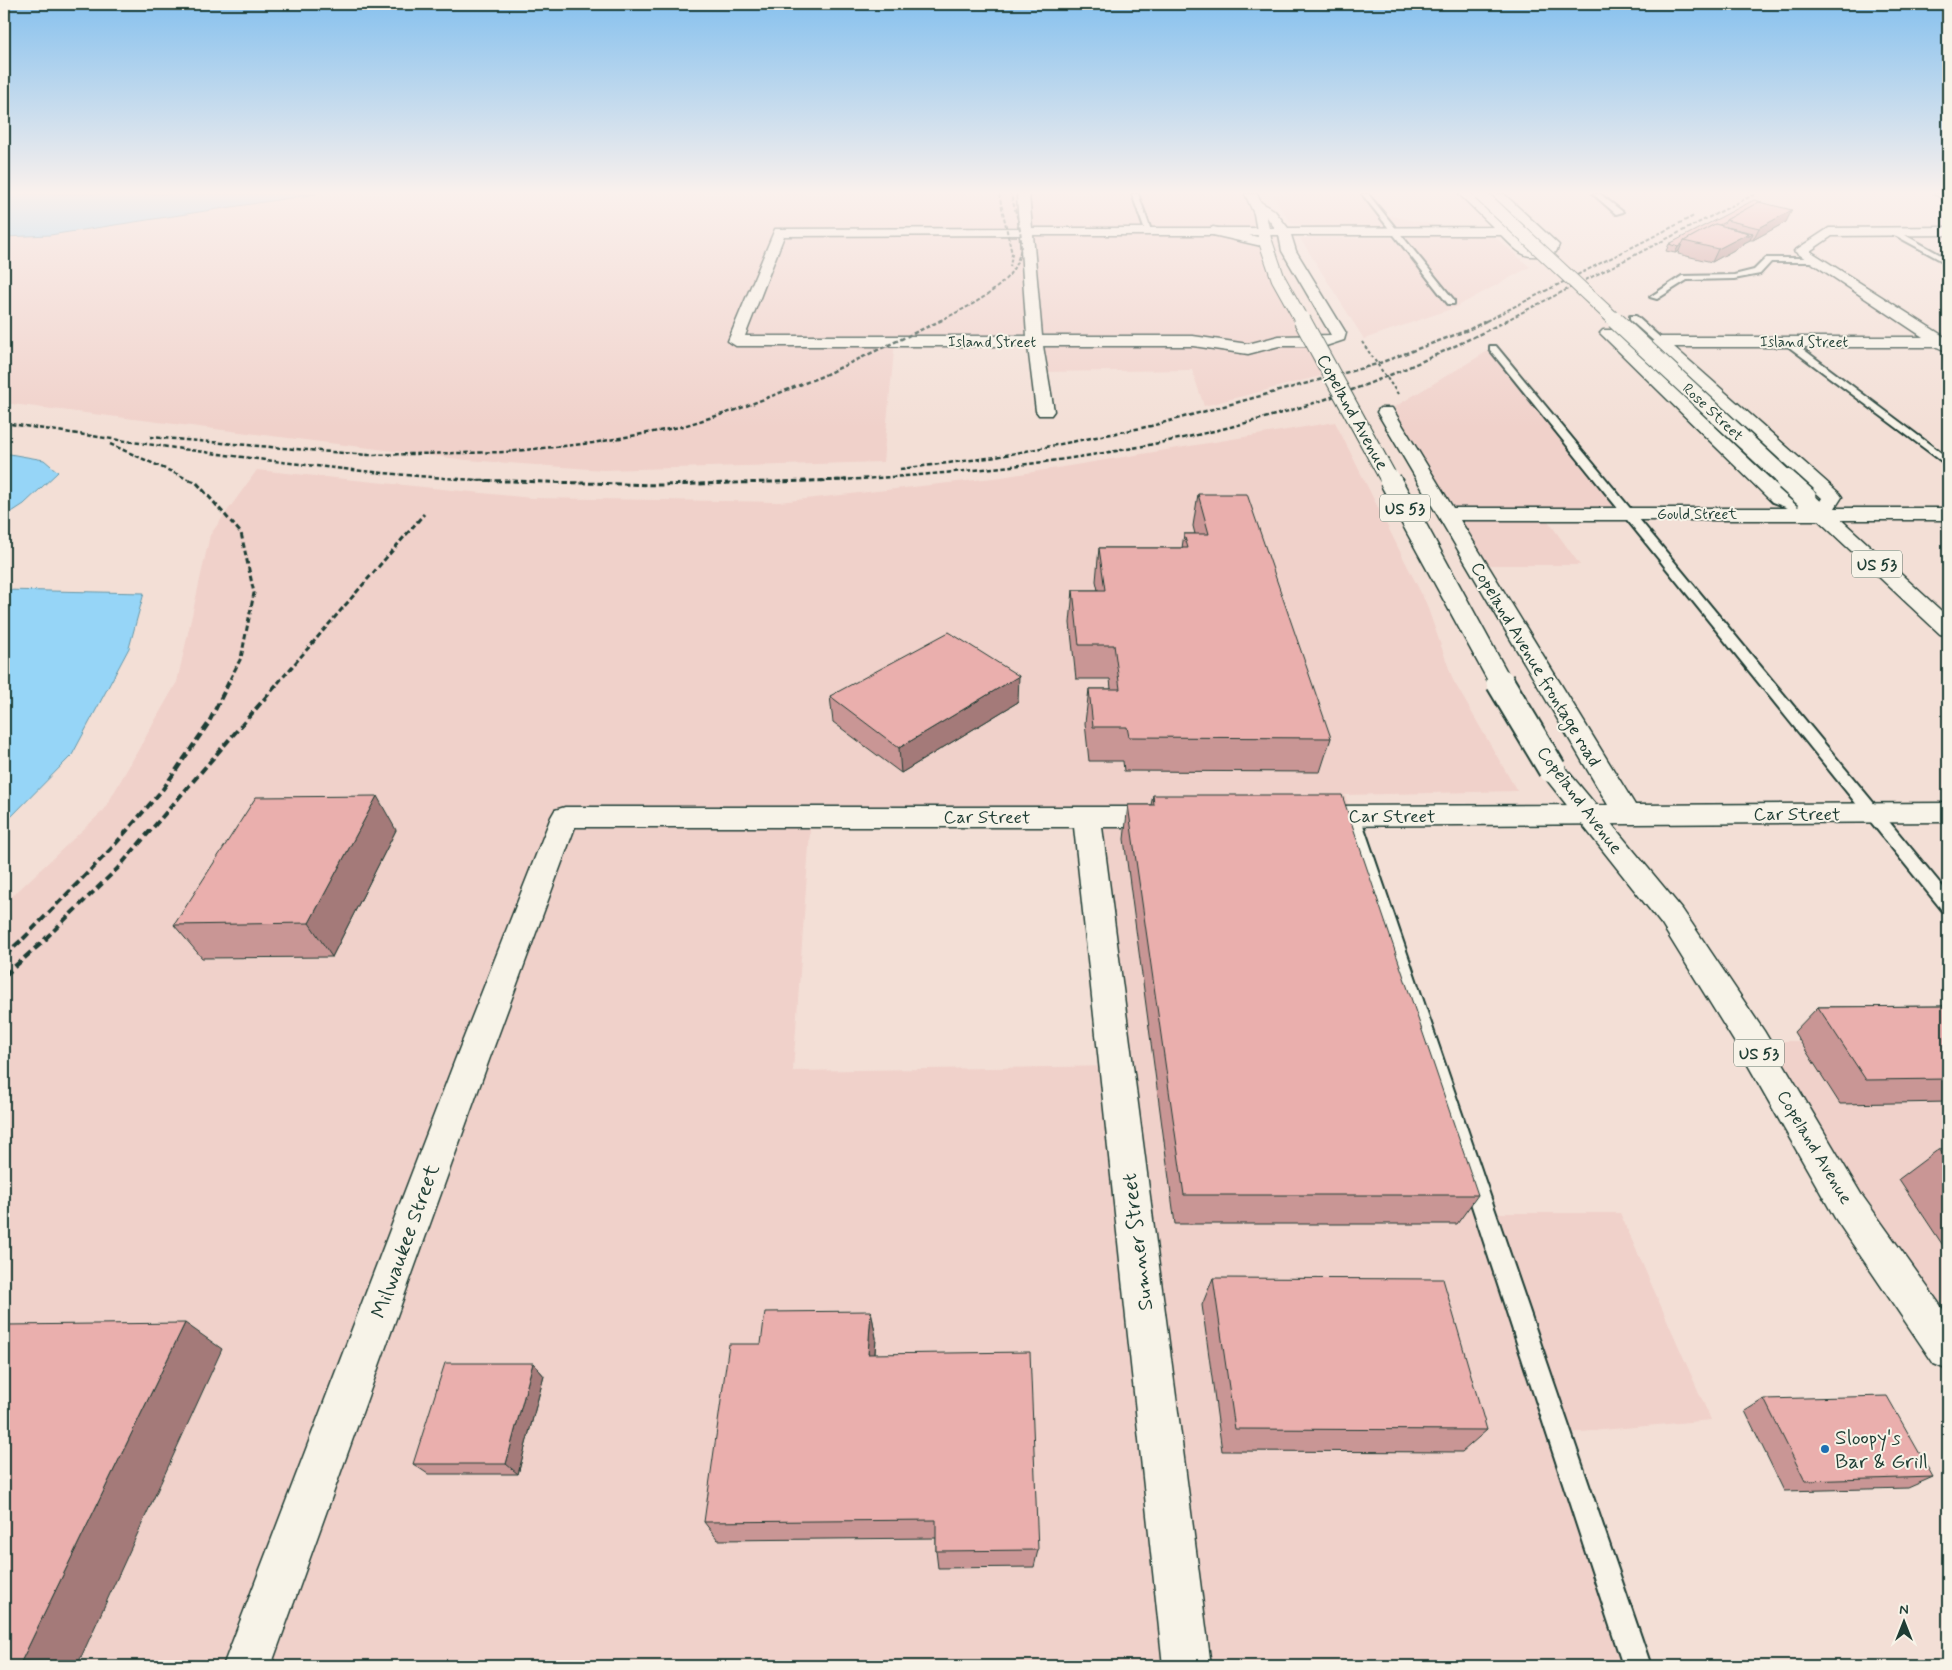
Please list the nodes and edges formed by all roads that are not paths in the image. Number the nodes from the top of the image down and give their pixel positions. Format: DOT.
graph roads {
  1 [pos="763,272"];
  2 [pos="1029,272"];
  3 [pos="1276,272"];
  4 [pos="1301,272"];
  5 [pos="1428,272"];
  6 [pos="1564,272"];
  7 [pos="1757,272"];
  8 [pos="1833,272"];
  9 [pos="1654,297"];
  10 [pos="1451,302"];
  11 [pos="1633,318"];
  12 [pos="1608,333"];
  13 [pos="1035,342"];
  14 [pos="1660,342"];
  15 [pos="1788,342"];
  16 [pos="1945,344"];
  17 [pos="1493,348"];
  18 [pos="1045,411"];
  19 [pos="1386,412"];
  20 [pos="1948,463"];
  21 [pos="1445,514"];
  22 [pos="1630,514"];
  23 [pos="1822,514"];
  24 [pos="1948,514"];
  25 [pos="1948,629"];
  26 [pos="1948,813"];
  27 [pos="1873,814"];
  28 [pos="1627,815"];
  29 [pos="1283,816"];
  30 [pos="1352,816"];
  31 [pos="1588,816"];
  32 [pos="565,817"];
  33 [pos="1087,817"];
  34 [pos="1185,817"];
  35 [pos="1948,905"];
  36 [pos="1948,1350"];
  37 [pos="247,1666"];
  38 [pos="1187,1666"];
  39 [pos="1636,1666"];
  1 -- 13 [label="main road, Island Street"];
  2 -- 13 [label="main road"];
  3 -- 31 [label="main road, Copeland Avenue / US 53, bridge"];
  4 -- 13 [label="main road, Island Street"];
  5 -- 10 [label="lane"];
  6 -- 23 [label="main road, Rose Street / US 53, bridge"];
  7 -- 9 [label="lane"];
  8 -- 16 [label="main road"];
  11 -- 14 [label="lane"];
  12 -- 23 [label="main road"];
  13 -- 18 [label="main road"];
  14 -- 15 [label="main road, Island Street"];
  14 -- 23 [label="main road"];
  15 -- 16 [label="main road, Island Street"];
  15 -- 20 [label="lane"];
  17 -- 22 [label="lane"];
  19 -- 21 [label="main road, Copeland Avenue frontage road"];
  21 -- 22 [label="main road, Gould Street"];
  21 -- 28 [label="main road, Copeland Avenue frontage road"];
  22 -- 23 [label="main road, Gould Street"];
  22 -- 27 [label="lane"];
  23 -- 24 [label="main road, Gould Street"];
  23 -- 25 [label="main road, Rose Street / US 53"];
  26 -- 27 [label="main road, Car Street"];
  27 -- 28 [label="main road, Car Street"];
  27 -- 35 [label="lane"];
  28 -- 31 [label="main road, Car Street"];
  29 -- 30 [label="main road, Car Street"];
  30 -- 31 [label="main road, Car Street"];
  30 -- 39 [label="lane"];
  31 -- 36 [label="main road, Copeland Avenue / US 53"];
  32 -- 33 [label="main road, Car Street"];
  32 -- 37 [label="main road, Milwaukee Street"];
  33 -- 34 [label="main road, Car Street"];
  33 -- 38 [label="main road, Sumner Street"];
}
